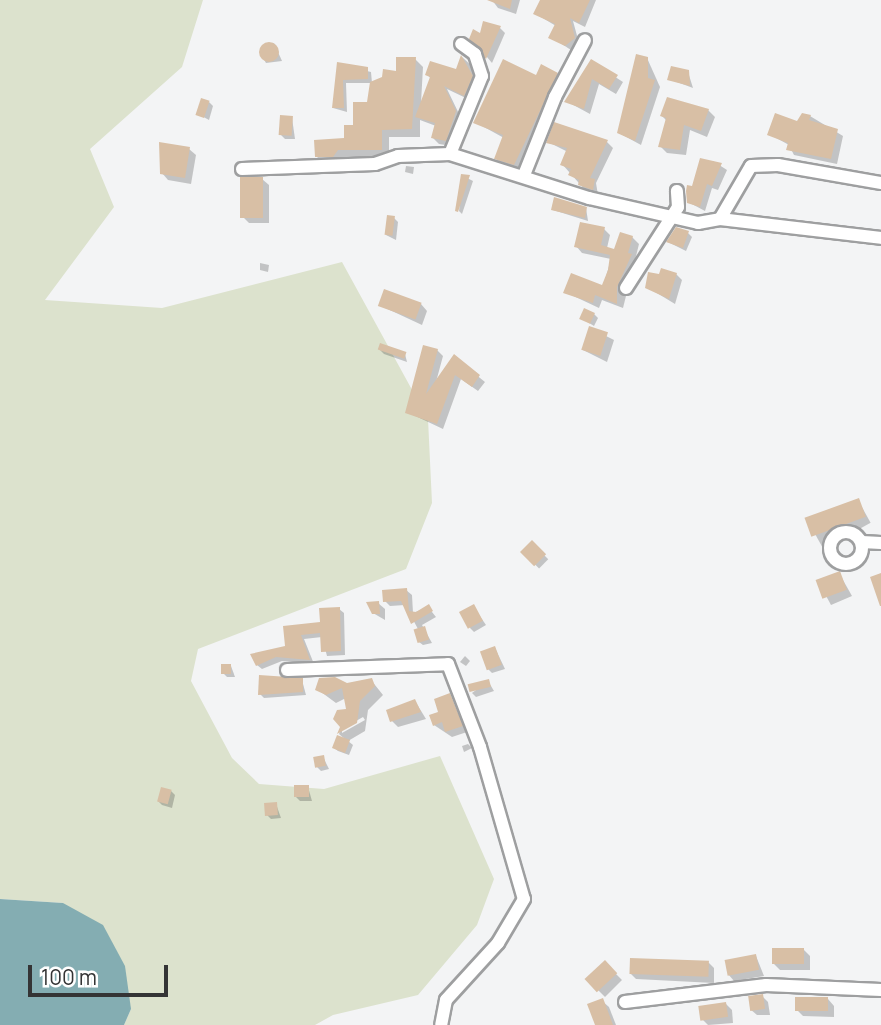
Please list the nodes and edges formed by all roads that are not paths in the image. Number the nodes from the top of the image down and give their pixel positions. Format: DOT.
graph roads {
  1 [pos="585,40"];
  2 [pos="461,44"];
  3 [pos="450,153"];
  4 [pos="242,169"];
  5 [pos="524,175"];
  6 [pos="881,183"];
  7 [pos="677,191"];
  8 [pos="668,217"];
  9 [pos="720,219"];
  10 [pos="881,238"];
  11 [pos="626,288"];
  12 [pos="862,542"];
  13 [pos="881,543"];
  14 [pos="287,670"];
  15 [pos="881,990"];
  16 [pos="625,1002"];
  17 [pos="441,1025"];
  1 -- 5 [label="street"];
  2 -- 3 [label="street"];
  3 -- 4 [label="street"];
  3 -- 5 [label="street"];
  5 -- 8 [label="street"];
  6 -- 9 [label="street"];
  7 -- 8 [label="street"];
  8 -- 9 [label="street"];
  8 -- 11 [label="street"];
  9 -- 10 [label="street"];
  12 -- 13 [label="street"];
  14 -- 17 [label="street"];
  15 -- 16 [label="street"];
}
